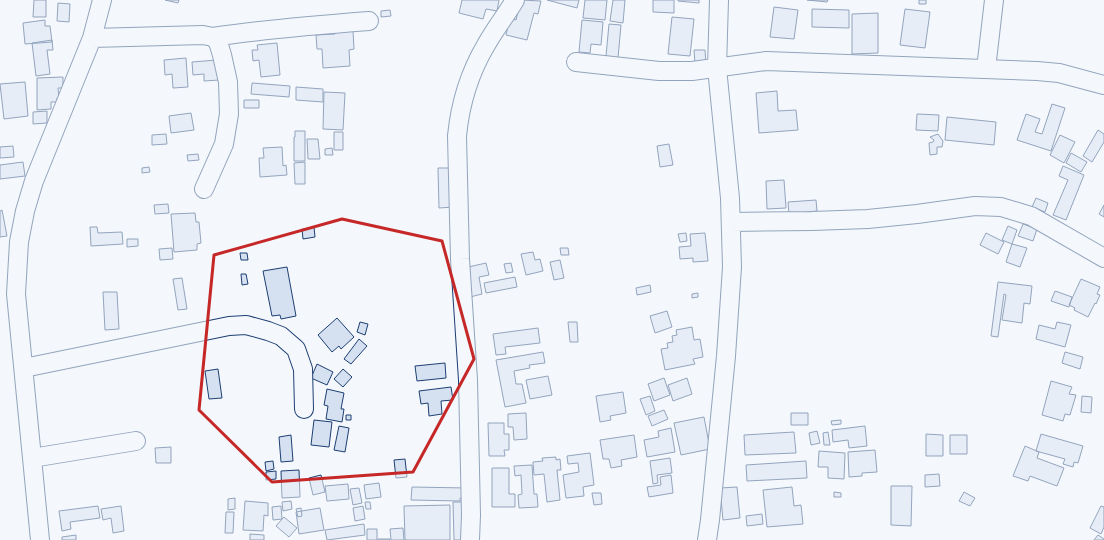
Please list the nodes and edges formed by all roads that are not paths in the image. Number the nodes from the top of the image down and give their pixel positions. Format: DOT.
graph roads {
  1 [pos="102,0"];
  2 [pos="514,0"];
  3 [pos="719,0"];
  4 [pos="994,0"];
  5 [pos="369,21"];
  6 [pos="213,37"];
  7 [pos="92,38"];
  8 [pos="576,62"];
  9 [pos="717,68"];
  10 [pos="986,69"];
  11 [pos="1104,85"];
  12 [pos="204,189"];
  13 [pos="731,222"];
  14 [pos="1104,258"];
  15 [pos="24,368"];
  16 [pos="304,409"];
  17 [pos="136,441"];
  18 [pos="32,458"];
  19 [pos="40,540"];
  20 [pos="470,540"];
  21 [pos="707,540"];
  1 -- 7 [label="street"];
  2 -- 20 [label="street"];
  3 -- 9 [label="street"];
  4 -- 10 [label="street"];
  5 -- 6 [label="street"];
  6 -- 7 [label="street"];
  6 -- 12 [label="street"];
  7 -- 15 [label="street"];
  8 -- 9 [label="street"];
  9 -- 10 [label="street"];
  9 -- 13 [label="street"];
  10 -- 11 [label="street"];
  13 -- 14 [label="street"];
  13 -- 21 [label="street"];
  15 -- 16 [label="street"];
  15 -- 18 [label="street"];
  17 -- 18 [label="street"];
  18 -- 19 [label="street"];
}
